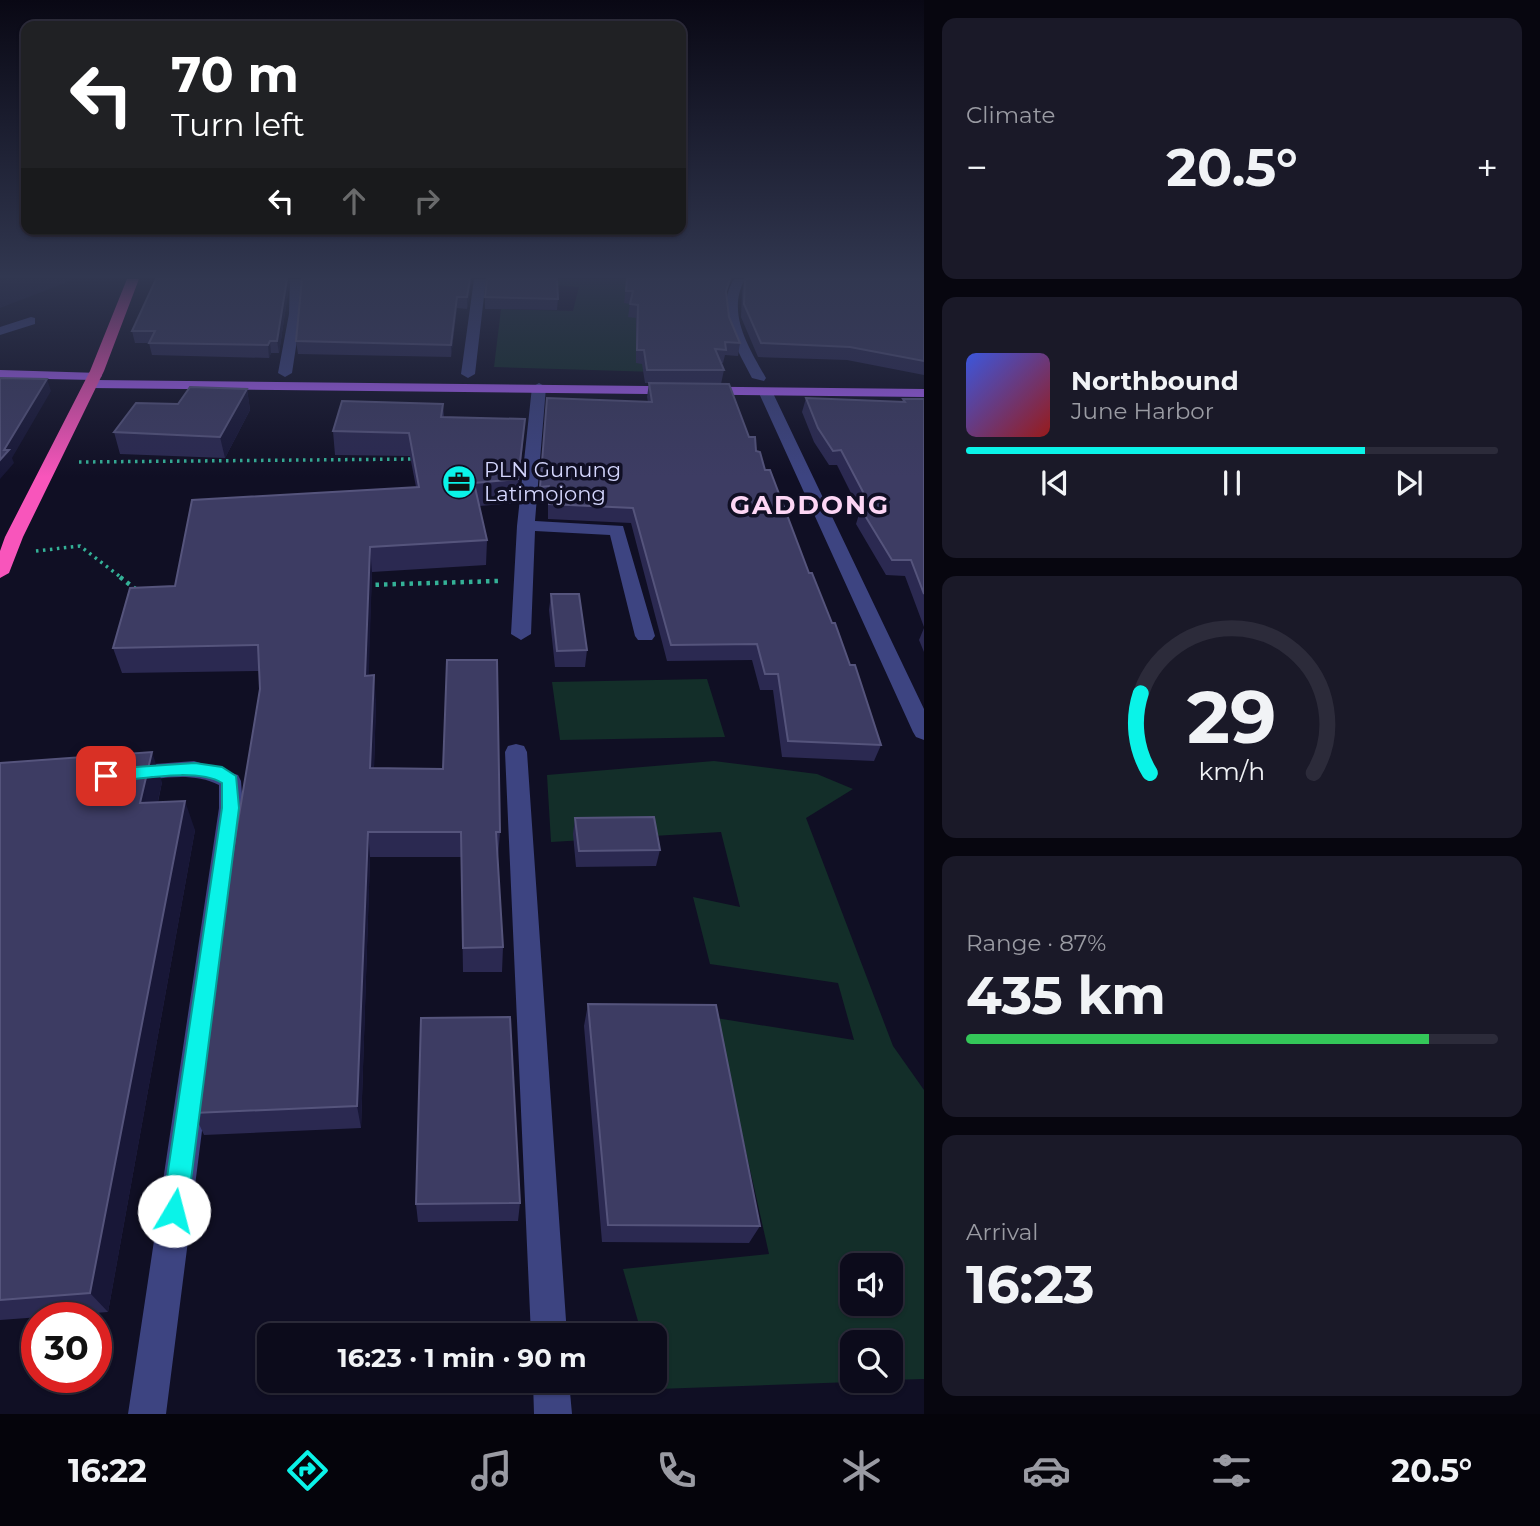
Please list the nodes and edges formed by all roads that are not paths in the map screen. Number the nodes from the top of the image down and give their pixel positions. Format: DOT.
graph roads {
  1 [pos="106,345"];
  2 [pos="290,345"];
  3 [pos="472,345"];
  4 [pos="742,345"];
  5 [pos="285,373"];
  6 [pos="0,374"];
  7 [pos="468,374"];
  8 [pos="94,377"];
  9 [pos="924,380"];
  10 [pos="762,385"];
  11 [pos="539,387"];
  12 [pos="924,393"];
  13 [pos="525,526"];
  14 [pos="7,543"];
  15 [pos="0,573"];
  16 [pos="521,634"];
  17 [pos="645,636"];
  18 [pos="924,732"];
  19 [pos="516,752"];
  20 [pos="108,775"];
  21 [pos="548,1323"];
  22 [pos="552,1393"];
  23 [pos="146,1414"];
  24 [pos="553,1414"];
  1 -- 8 [label="highway"];
  2 -- 5 [label="street"];
  3 -- 7 [label="street"];
  4 -- 10 [label="street"];
  5 -- 7 [label="main road"];
  5 -- 8 [label="main road"];
  6 -- 8 [label="main road"];
  7 -- 10 [label="main road"];
  8 -- 11 [label="main road"];
  8 -- 14 [label="highway"];
  9 -- 10 [label="main road"];
  10 -- 11 [label="main road"];
  10 -- 12 [label="main road"];
  10 -- 18 [label="street"];
  11 -- 13 [label="street"];
  13 -- 16 [label="street"];
  13 -- 17 [label="street"];
  14 -- 15 [label="highway"];
  19 -- 21 [label="street"];
  20 -- 23 [label="street"];
  22 -- 24 [label="street"];
}
